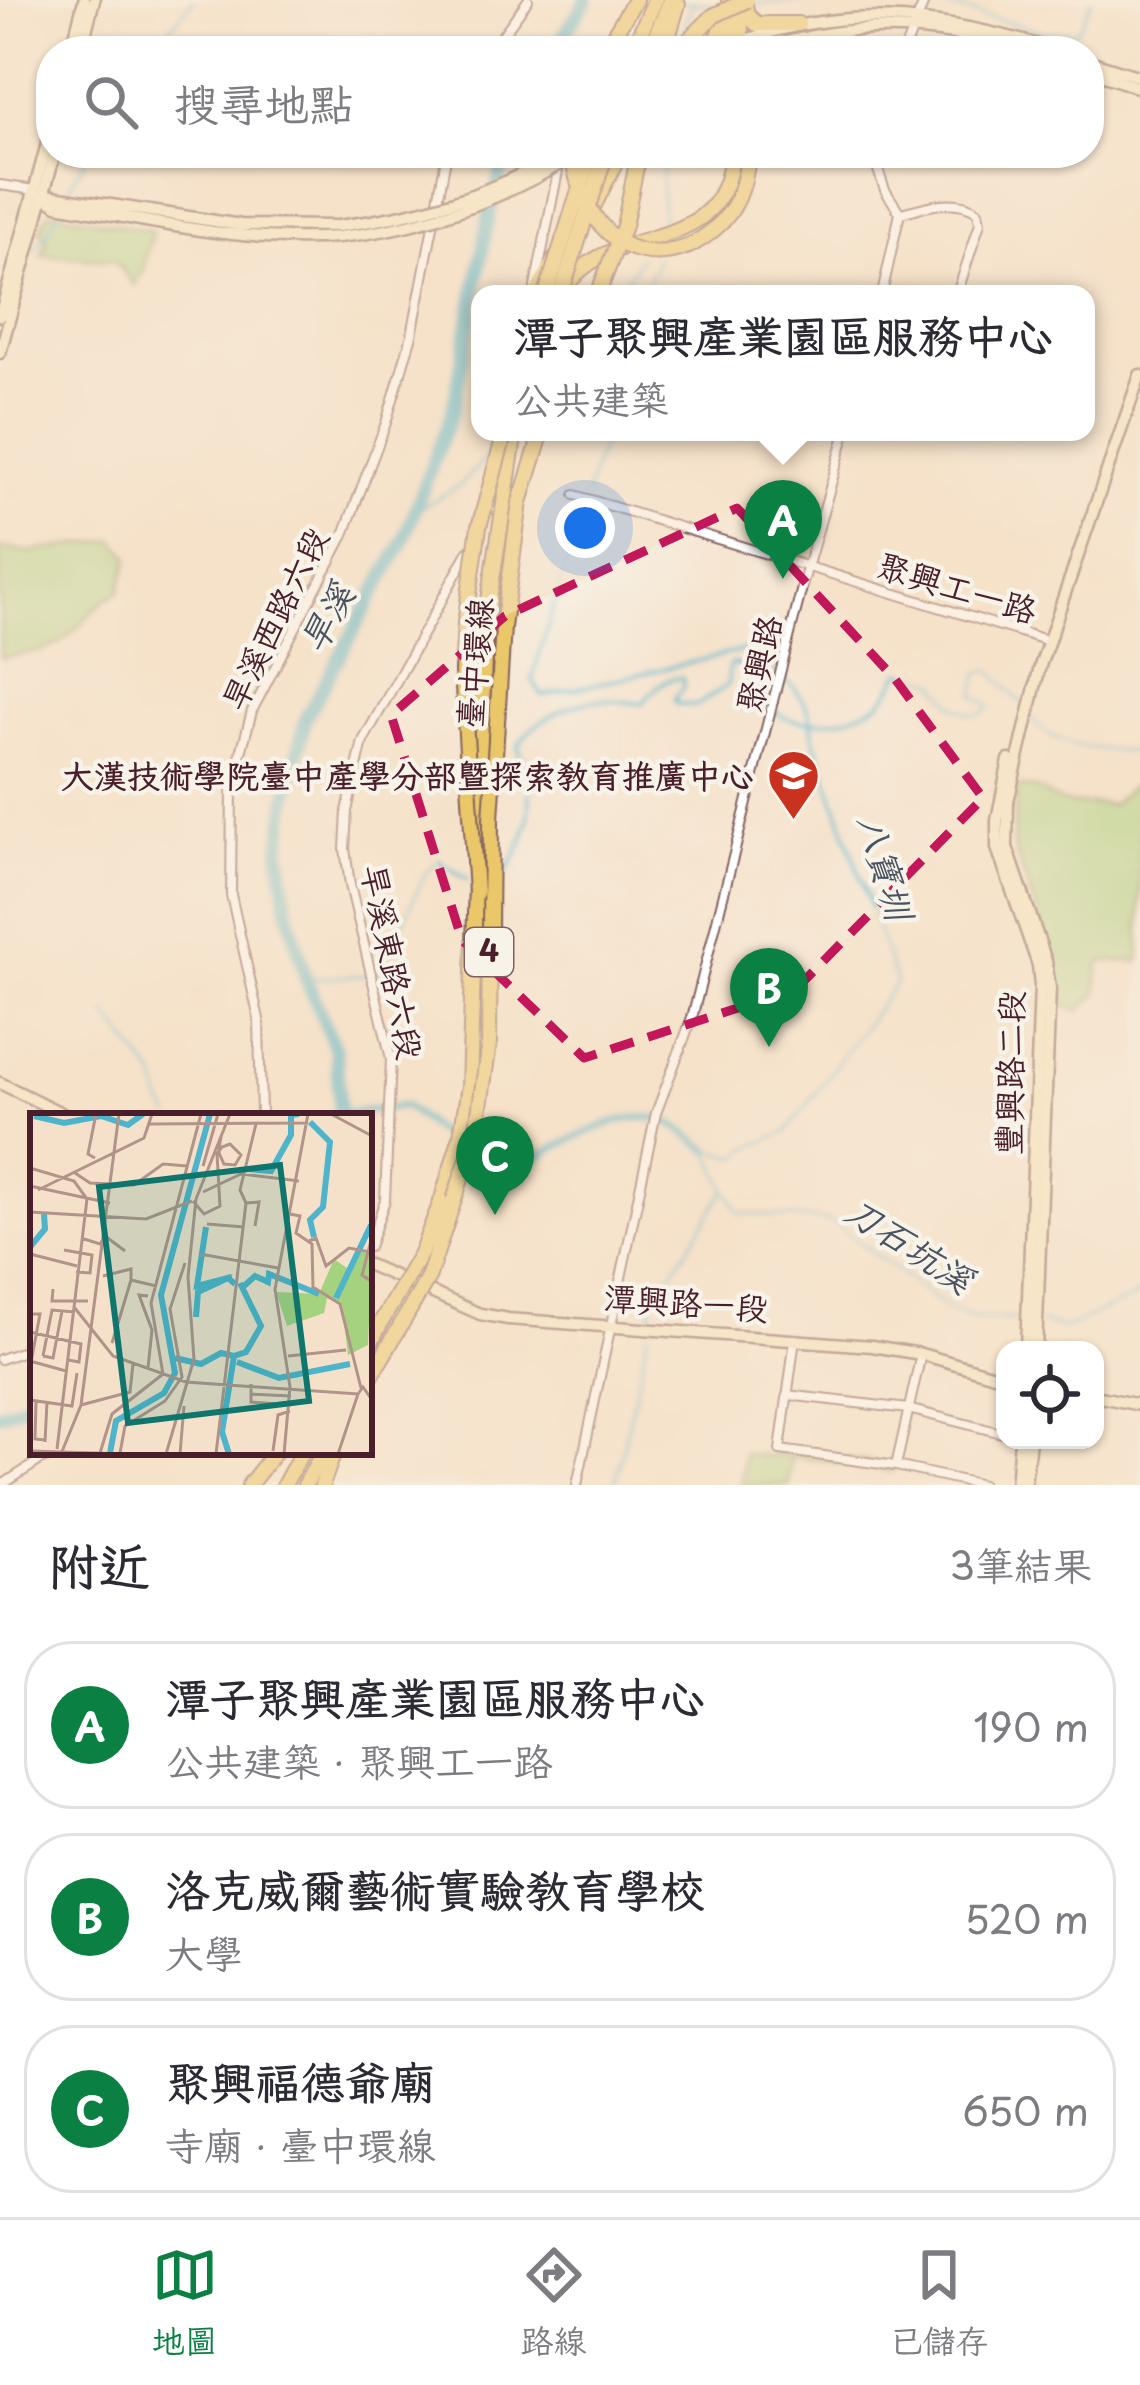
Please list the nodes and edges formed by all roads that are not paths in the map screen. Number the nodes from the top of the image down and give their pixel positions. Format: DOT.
graph roads {
  1 [pos="84,0"];
  2 [pos="94,0"];
  3 [pos="527,0"];
  4 [pos="634,0"];
  5 [pos="655,0"];
  6 [pos="674,0"];
  7 [pos="925,0"];
  8 [pos="738,2"];
  9 [pos="915,22"];
  10 [pos="798,24"];
  11 [pos="75,36"];
  12 [pos="85,36"];
  13 [pos="502,36"];
  14 [pos="612,36"];
  15 [pos="639,36"];
  16 [pos="658,36"];
  17 [pos="667,36"];
  18 [pos="693,36"];
  19 [pos="719,36"];
  20 [pos="734,36"];
  21 [pos="766,36"];
  22 [pos="820,36"];
  23 [pos="910,36"];
  24 [pos="969,36"];
  25 [pos="1006,36"];
  26 [pos="1104,66"];
  27 [pos="1104,76"];
  28 [pos="1140,77"];
  29 [pos="1140,88"];
  30 [pos="44,168"];
  31 [pos="49,168"];
  32 [pos="444,168"];
  33 [pos="528,168"];
  34 [pos="549,168"];
  35 [pos="559,168"];
  36 [pos="578,168"];
  37 [pos="585,168"];
  38 [pos="601,168"];
  39 [pos="612,168"];
  40 [pos="637,168"];
  41 [pos="729,168"];
  42 [pos="745,168"];
  43 [pos="878,168"];
  44 [pos="0,185"];
  45 [pos="39,193"];
  46 [pos="900,214"];
  47 [pos="339,232"];
  48 [pos="541,285"];
  49 [pos="542,285"];
  50 [pos="544,285"];
  51 [pos="564,285"];
  52 [pos="568,285"];
  53 [pos="601,285"];
  54 [pos="884,285"];
  55 [pos="960,285"];
  56 [pos="0,316"];
  57 [pos="0,353"];
  58 [pos="1140,375"];
  59 [pos="507,441"];
  60 [pos="507,441"];
  61 [pos="530,441"];
  62 [pos="539,441"];
  63 [pos="843,441"];
  64 [pos="575,495"];
  65 [pos="520,502"];
  66 [pos="807,568"];
  67 [pos="1049,641"];
  68 [pos="0,1083"];
  69 [pos="61,1113"];
  70 [pos="261,1113"];
  71 [pos="372,1238"];
  72 [pos="372,1266"];
  73 [pos="1033,1322"];
  74 [pos="611,1325"];
  75 [pos="795,1338"];
  76 [pos="372,1339"];
  77 [pos="1028,1341"];
  78 [pos="1035,1341"];
  79 [pos="30,1349"];
  80 [pos="921,1354"];
  81 [pos="0,1359"];
  82 [pos="372,1375"];
  83 [pos="996,1375"];
  84 [pos="787,1395"];
  85 [pos="1104,1398"];
  86 [pos="1140,1405"];
  87 [pos="908,1409"];
  88 [pos="996,1432"];
  89 [pos="1020,1449"];
  90 [pos="1028,1449"];
  91 [pos="54,1455"];
  92 [pos="273,1455"];
  93 [pos="300,1455"];
  94 [pos="321,1455"];
  95 [pos="333,1455"];
  96 [pos="896,1466"];
  97 [pos="2,1485"];
  98 [pos="249,1485"];
  99 [pos="284,1485"];
  100 [pos="305,1485"];
  101 [pos="322,1485"];
  102 [pos="577,1485"];
  103 [pos="982,1485"];
  104 [pos="1021,1485"];
  1 -- 11 [label="street"];
  2 -- 12 [label="street"];
  3 -- 13 [label="street"];
  4 -- 14 [label="highway"];
  5 -- 15 [label="highway"];
  6 -- 16 [label="highway"];
  6 -- 17 [label="highway"];
  7 -- 9 [label="street"];
  8 -- 10 [label="highway"];
  8 -- 18 [label="highway, bridge"];
  8 -- 19 [label="highway"];
  8 -- 20 [label="highway"];
  9 -- 10 [label="street"];
  9 -- 22 [label="street"];
  9 -- 23 [label="street"];
  9 -- 24 [label="street"];
  9 -- 25 [label="street"];
  10 -- 21 [label="street"];
  26 -- 28 [label="street"];
  27 -- 29 [label="street"];
  30 -- 45 [label="street"];
  31 -- 45 [label="street"];
  32 -- 70 [label="street, 旱溪西路六段"];
  33 -- 47 [label="street, bridge"];
  34 -- 47 [label="street, bridge"];
  35 -- 48 [label="street"];
  36 -- 42 [label="highway, bridge"];
  37 -- 49 [label="highway, bridge"];
  38 -- 51 [label="highway, bridge"];
  39 -- 50 [label="highway"];
  40 -- 53 [label="highway, bridge"];
  41 -- 52 [label="highway"];
  43 -- 46 [label="street"];
  44 -- 45 [label="street"];
  45 -- 47 [label="street"];
  45 -- 56 [label="street"];
  45 -- 57 [label="street"];
  46 -- 54 [label="street"];
  46 -- 55 [label="street"];
  58 -- 67 [label="street, 豐興路二段"];
  59 -- 76 [label="highway, 4, bridge"];
  60 -- 71 [label="street, 旱溪東路六段"];
  61 -- 65 [label="highway, 臺中環線 / 4"];
  62 -- 65 [label="highway"];
  63 -- 66 [label="street, 聚興路"];
  64 -- 66 [label="street, 聚興工一路"];
  65 -- 82 [label="highway, 臺中環線 / 4, bridge"];
  66 -- 67 [label="street, 聚興工一路"];
  66 -- 74 [label="street, 聚興路"];
  67 -- 73 [label="street, 豐興路二段"];
  68 -- 69 [label="street"];
  72 -- 74 [label="street, 潭興路一段"];
  73 -- 77 [label="street, 豐興路二段"];
  73 -- 78 [label="street, 豐興路二段"];
  74 -- 75 [label="street, 潭興路一段"];
  74 -- 102 [label="street"];
  75 -- 80 [label="street, 潭興路一段"];
  75 -- 84 [label="street"];
  79 -- 81 [label="street"];
  80 -- 83 [label="street, 潭興路一段"];
  80 -- 87 [label="street"];
  84 -- 87 [label="street"];
  84 -- 96 [label="street"];
  85 -- 86 [label="street"];
  87 -- 88 [label="street"];
  87 -- 96 [label="street"];
  89 -- 104 [label="street"];
  90 -- 104 [label="street"];
  91 -- 97 [label="street"];
  92 -- 98 [label="highway"];
  93 -- 99 [label="highway"];
  94 -- 100 [label="highway"];
  95 -- 101 [label="highway"];
  96 -- 103 [label="street"];
}
